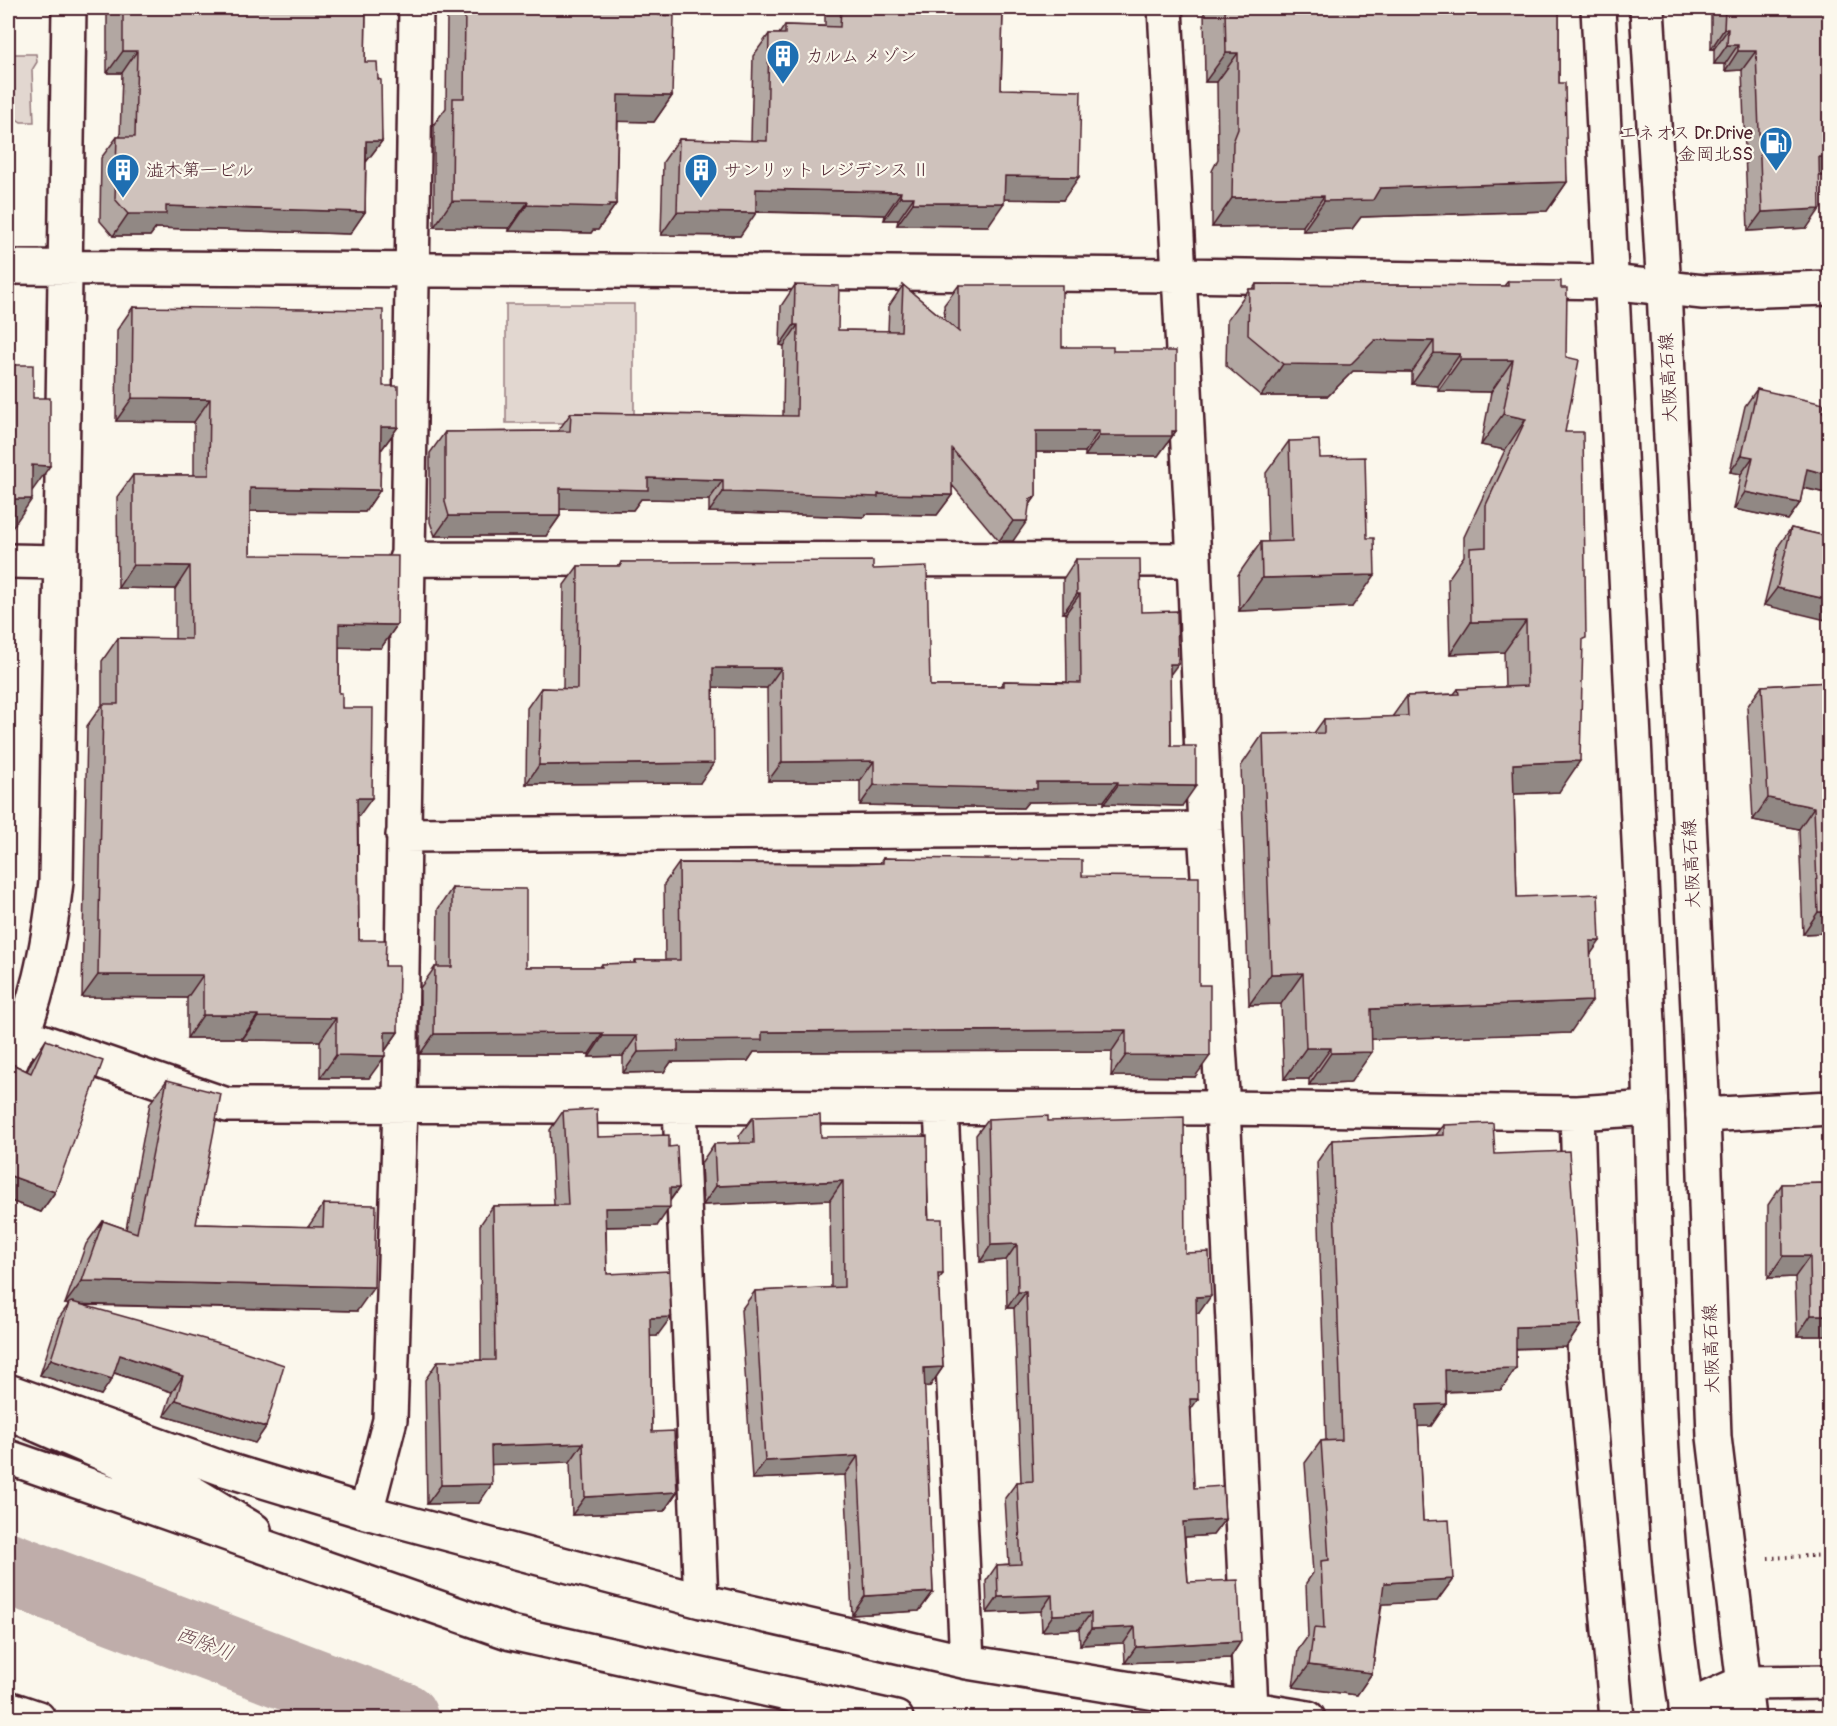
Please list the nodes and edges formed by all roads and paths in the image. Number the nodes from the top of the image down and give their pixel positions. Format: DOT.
graph roads {
  1 [pos="69,8"];
  2 [pos="416,8"];
  3 [pos="1165,8"];
  4 [pos="1598,8"];
  5 [pos="1647,8"];
  6 [pos="8,267"];
  7 [pos="64,267"];
  8 [pos="411,269"];
  9 [pos="1179,276"];
  10 [pos="1610,282"];
  11 [pos="1830,288"];
  12 [pos="1664,290"];
  13 [pos="406,559"];
  14 [pos="1194,560"];
  15 [pos="8,561"];
  16 [pos="60,562"];
  17 [pos="1204,829"];
  18 [pos="403,835"];
  19 [pos="24,1035"];
  20 [pos="8,1069"];
  21 [pos="400,1106"];
  22 [pos="680,1107"];
  23 [pos="1223,1108"];
  24 [pos="1651,1108"];
  25 [pos="1830,1108"];
  26 [pos="941,1109"];
  27 [pos="1576,1113"];
  28 [pos="1703,1115"];
  29 [pos="8,1390"];
  30 [pos="8,1412"];
  31 [pos="8,1457"];
  32 [pos="366,1512"];
  33 [pos="1830,1555"];
  34 [pos="1768,1558"];
  35 [pos="309,1564"];
  36 [pos="700,1601"];
  37 [pos="967,1662"];
  38 [pos="1830,1682"];
  39 [pos="1742,1683"];
  40 [pos="8,1708"];
  41 [pos="1251,1709"];
  42 [pos="1687,1713"];
  43 [pos="38,1719"];
  44 [pos="896,1719"];
  45 [pos="1308,1719"];
  46 [pos="1617,1719"];
  47 [pos="1730,1719"];
  48 [pos="1748,1719"];
  1 -- 7 [label="main road"];
  2 -- 8 [label="main road"];
  3 -- 9 [label="main road"];
  4 -- 10 [label="main road"];
  5 -- 12 [label="main road, 大阪高石線"];
  6 -- 7 [label="main road"];
  7 -- 8 [label="main road"];
  7 -- 16 [label="main road"];
  8 -- 9 [label="main road"];
  8 -- 13 [label="main road"];
  9 -- 10 [label="main road"];
  9 -- 14 [label="main road"];
  10 -- 12 [label="main road"];
  10 -- 24 [label="main road"];
  11 -- 12 [label="main road"];
  12 -- 28 [label="main road, 大阪高石線"];
  13 -- 14 [label="main road"];
  13 -- 18 [label="main road"];
  14 -- 17 [label="main road"];
  15 -- 16 [label="main road"];
  16 -- 19 [label="main road"];
  17 -- 18 [label="main road"];
  17 -- 23 [label="main road"];
  18 -- 21 [label="main road"];
  19 -- 20 [label="main road"];
  19 -- 21 [label="main road"];
  21 -- 22 [label="main road"];
  21 -- 32 [label="main road"];
  22 -- 26 [label="main road"];
  22 -- 36 [label="main road"];
  23 -- 26 [label="main road"];
  23 -- 27 [label="main road"];
  23 -- 41 [label="main road"];
  24 -- 27 [label="main road"];
  24 -- 42 [label="main road"];
  25 -- 28 [label="main road"];
  26 -- 37 [label="main road"];
  27 -- 46 [label="main road"];
  28 -- 39 [label="main road, 大阪高石線"];
  29 -- 32 [label="main road"];
  30 -- 35 [label="main road"];
  31 -- 35 [label="main road"];
  32 -- 36 [label="main road"];
  33 -- 34 [label="path"];
  35 -- 44 [label="main road"];
  36 -- 37 [label="main road"];
  37 -- 41 [label="main road"];
  38 -- 39 [label="main road"];
  39 -- 42 [label="main road"];
  39 -- 48 [label="main road, 大阪高石線"];
  40 -- 43 [label="main road"];
  41 -- 45 [label="main road"];
  42 -- 47 [label="main road"];
}
